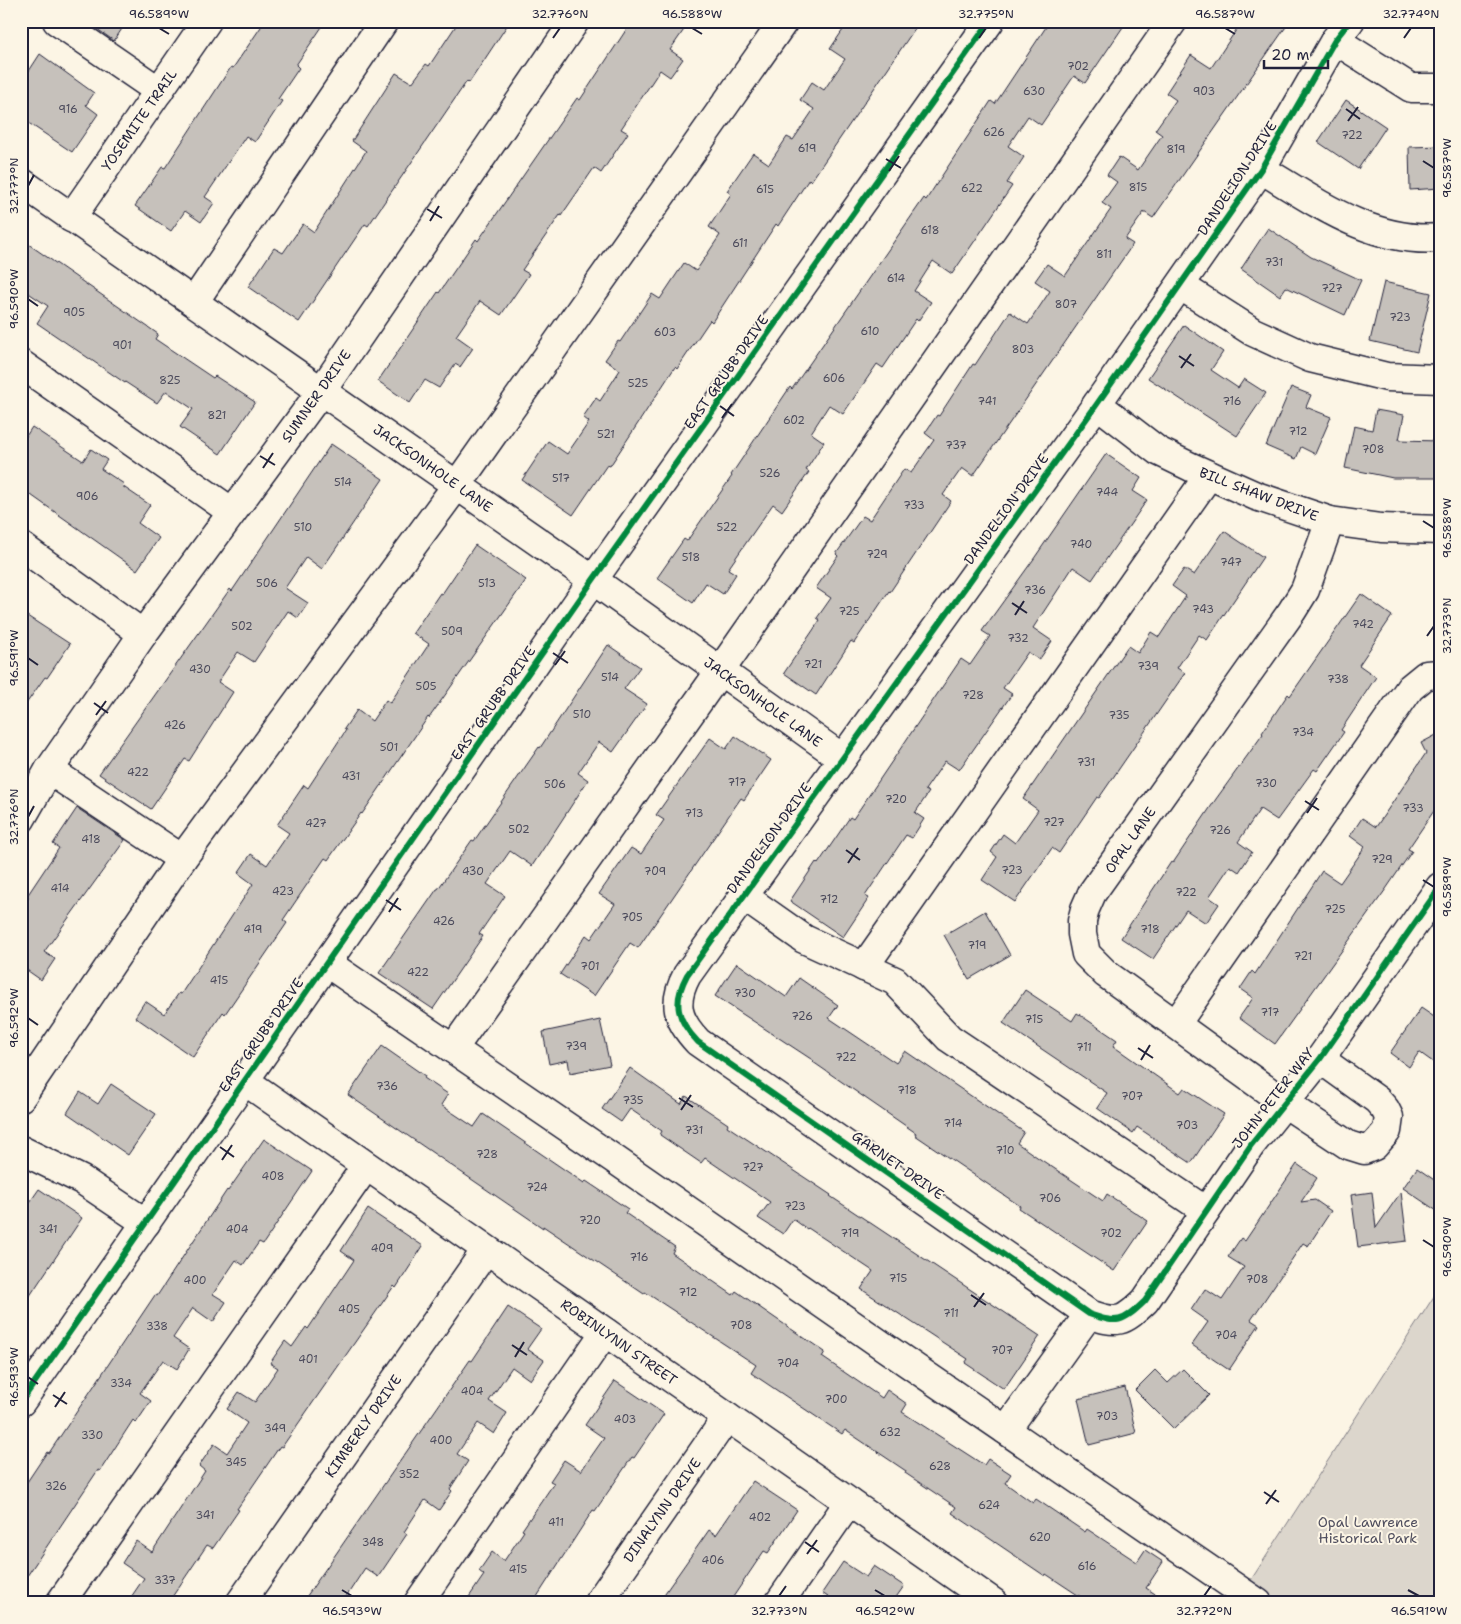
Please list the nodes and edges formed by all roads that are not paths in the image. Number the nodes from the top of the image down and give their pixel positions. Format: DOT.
graph roads {
  1 [pos="57,21"];
  2 [pos="207,21"];
  3 [pos="384,21"];
  4 [pos="575,21"];
  5 [pos="784,21"];
  6 [pos="990,21"];
  7 [pos="1173,21"];
  8 [pos="1343,31"];
  9 [pos="1440,88"];
  10 [pos="159,92"];
  11 [pos="1262,169"];
  12 [pos="21,182"];
  13 [pos="71,218"];
  14 [pos="1440,238"];
  15 [pos="1180,286"];
  16 [pos="194,302"];
  17 [pos="21,364"];
  18 [pos="1440,379"];
  19 [pos="322,390"];
  20 [pos="1097,404"];
  21 [pos="1210,476"];
  22 [pos="457,484"];
  23 [pos="232,512"];
  24 [pos="1330,522"];
  25 [pos="1440,530"];
  26 [pos="25,556"];
  27 [pos="593,580"];
  28 [pos="143,634"];
  29 [pos="720,671"];
  30 [pos="1440,674"];
  31 [pos="842,758"];
  32 [pos="49,770"];
  33 [pos="21,819"];
  34 [pos="182,859"];
  35 [pos="1440,887"];
  36 [pos="743,896"];
  37 [pos="327,963"];
  38 [pos="864,967"];
  39 [pos="677,1007"];
  40 [pos="1176,1024"];
  41 [pos="453,1049"];
  42 [pos="1320,1059"];
  43 [pos="245,1081"];
  44 [pos="21,1098"];
  45 [pos="1286,1104"];
  46 [pos="21,1150"];
  47 [pos="366,1166"];
  48 [pos="1206,1212"];
  49 [pos="146,1223"];
  50 [pos="486,1250"];
  51 [pos="1089,1314"];
  52 [pos="1121,1320"];
  53 [pos="606,1332"];
  54 [pos="21,1402"];
  55 [pos="727,1417"];
  56 [pos="1006,1430"];
  57 [pos="849,1502"];
  58 [pos="963,1594"];
  59 [pos="60,1603"];
  60 [pos="240,1603"];
  61 [pos="418,1603"];
  62 [pos="598,1603"];
  63 [pos="779,1603"];
  64 [pos="994,1603"];
  65 [pos="1258,1603"];
  1 -- 10 [label="street"];
  2 -- 10 [label="street, YOSEMITE TRAIL"];
  3 -- 16 [label="street"];
  4 -- 19 [label="street, SUMNER DRIVE"];
  5 -- 22 [label="street"];
  6 -- 27 [label="street, EAST GRUBB DRIVE"];
  7 -- 29 [label="street"];
  8 -- 9 [label="street"];
  8 -- 11 [label="street, DANDELION DRIVE"];
  10 -- 13 [label="street, YOSEMITE TRAIL"];
  11 -- 14 [label="street"];
  11 -- 15 [label="street, DANDELION DRIVE"];
  12 -- 13 [label="street, JACKSONHOLE LANE"];
  13 -- 16 [label="street, JACKSONHOLE LANE"];
  15 -- 18 [label="street"];
  15 -- 20 [label="street, DANDELION DRIVE"];
  16 -- 19 [label="street, JACKSONHOLE LANE"];
  17 -- 23 [label="street"];
  19 -- 22 [label="street, JACKSONHOLE LANE"];
  19 -- 23 [label="street, SUMNER DRIVE"];
  20 -- 21 [label="street, BILL SHAW DRIVE"];
  20 -- 31 [label="street, DANDELION DRIVE"];
  21 -- 24 [label="street, BILL SHAW DRIVE"];
  21 -- 38 [label="street"];
  22 -- 27 [label="street, JACKSONHOLE LANE"];
  22 -- 34 [label="street"];
  23 -- 28 [label="street, SUMNER DRIVE"];
  24 -- 25 [label="street, BILL SHAW DRIVE"];
  24 -- 40 [label="street, OPAL LANE"];
  26 -- 28 [label="street"];
  27 -- 29 [label="street, JACKSONHOLE LANE"];
  27 -- 37 [label="street, EAST GRUBB DRIVE"];
  28 -- 32 [label="street, SUMNER DRIVE"];
  29 -- 31 [label="street, JACKSONHOLE LANE"];
  29 -- 41 [label="street"];
  30 -- 40 [label="street"];
  31 -- 36 [label="street, DANDELION DRIVE"];
  32 -- 33 [label="street, SUMNER DRIVE"];
  32 -- 34 [label="street"];
  34 -- 44 [label="street"];
  35 -- 42 [label="street, JOHN PETER WAY"];
  36 -- 38 [label="street"];
  36 -- 39 [label="street, DANDELION DRIVE"];
  37 -- 41 [label="street"];
  37 -- 43 [label="street, EAST GRUBB DRIVE"];
  38 -- 48 [label="street"];
  39 -- 51 [label="street, GARNET DRIVE"];
  40 -- 45 [label="street, OPAL LANE"];
  41 -- 56 [label="street"];
  42 -- 45 [label="street, JOHN PETER WAY"];
  42 -- 45 [label="street, OPAL LANE"];
  43 -- 47 [label="street, ROBINLYNN STREET"];
  43 -- 49 [label="street, EAST GRUBB DRIVE"];
  45 -- 48 [label="street, JOHN PETER WAY"];
  46 -- 49 [label="street"];
  47 -- 50 [label="street, ROBINLYNN STREET"];
  47 -- 59 [label="street"];
  48 -- 52 [label="street, JOHN PETER WAY"];
  49 -- 54 [label="street, EAST GRUBB DRIVE"];
  50 -- 53 [label="street, ROBINLYNN STREET"];
  50 -- 60 [label="street, KIMBERLY DRIVE"];
  51 -- 52 [label="street, GARNET DRIVE"];
  51 -- 56 [label="street"];
  53 -- 55 [label="street, ROBINLYNN STREET"];
  53 -- 61 [label="street"];
  55 -- 57 [label="street, ROBINLYNN STREET"];
  55 -- 62 [label="street, DINALYNN DRIVE"];
  56 -- 65 [label="street"];
  57 -- 58 [label="street, ROBINLYNN STREET"];
  57 -- 63 [label="street"];
  58 -- 64 [label="street, ROBINLYNN STREET"];
}
